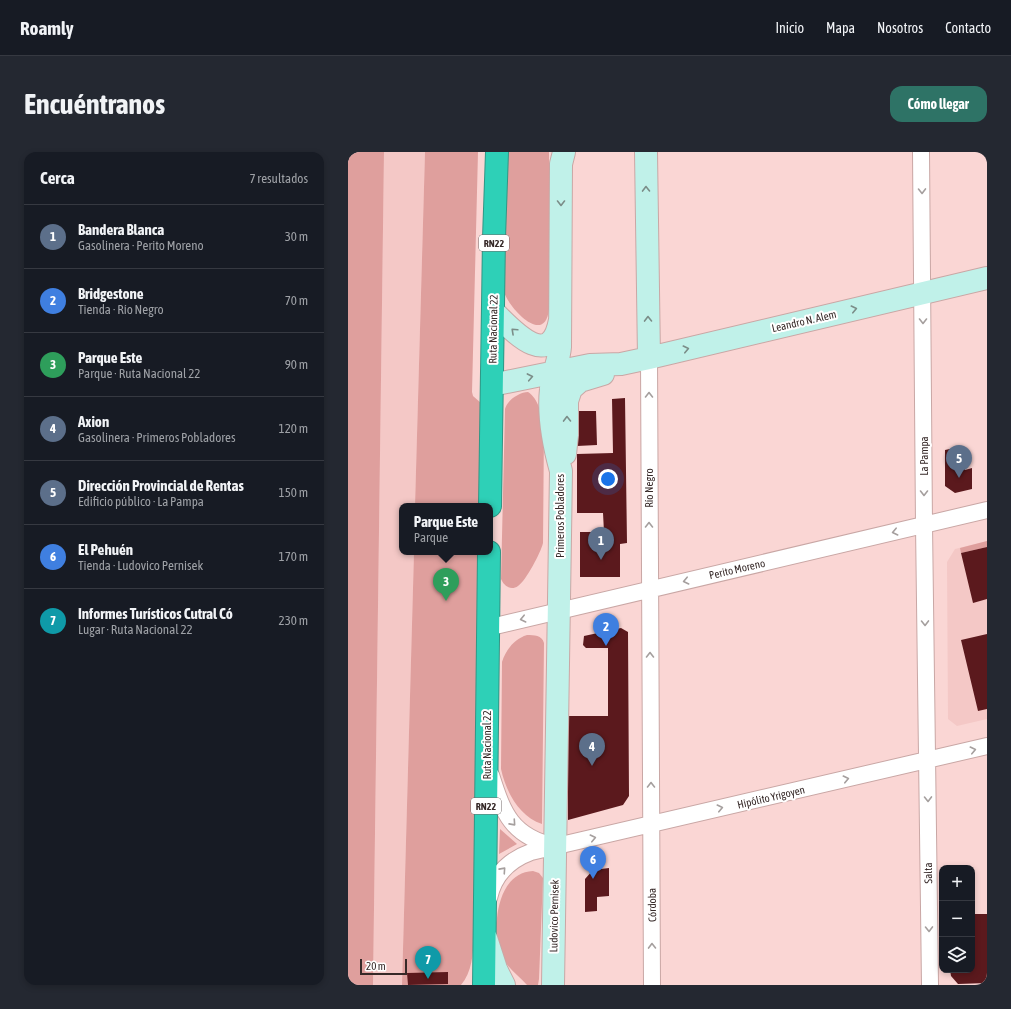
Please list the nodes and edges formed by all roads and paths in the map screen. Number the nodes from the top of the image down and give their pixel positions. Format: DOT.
graph roads {
  1 [pos="497,152"];
  2 [pos="646,152"];
  3 [pos="921,152"];
  4 [pos="562,158"];
  5 [pos="987,278"];
  6 [pos="923,293"];
  7 [pos="493,311"];
  8 [pos="561,319"];
  9 [pos="648,358"];
  10 [pos="621,364"];
  11 [pos="555,372"];
  12 [pos="492,385"];
  13 [pos="561,472"];
  14 [pos="490,503"];
  15 [pos="987,510"];
  16 [pos="924,525"];
  17 [pos="489,555"];
  18 [pos="649,590"];
  19 [pos="559,611"];
  20 [pos="488,628"];
  21 [pos="987,746"];
  22 [pos="928,760"];
  23 [pos="487,762"];
  24 [pos="651,824"];
  25 [pos="555,846"];
  26 [pos="485,926"];
  27 [pos="484,985"];
  28 [pos="504,985"];
  29 [pos="553,985"];
  30 [pos="652,985"];
  31 [pos="930,985"];
  1 -- 7 [label="highway, Ruta Nacional 22 / RN22"];
  9 -- 2 [label="main road, Río Negro, one-way"];
  3 -- 6 [label="street, La Pampa, one-way"];
  4 -- 8 [label="main road, Primeros Pobladores, one-way"];
  5 -- 6 [label="main road, Leandro N. Alem"];
  9 -- 6 [label="main road, Leandro N. Alem, one-way"];
  6 -- 16 [label="street, La Pampa, one-way"];
  8 -- 7 [label="main road, one-way"];
  7 -- 12 [label="highway, Ruta Nacional 22 / RN22"];
  8 -- 11 [label="main road, Primeros Pobladores"];
  9 -- 10 [label="main road, Leandro N. Alem"];
  18 -- 9 [label="street, Río Negro, one-way"];
  10 -- 11 [label="main road, Leandro N. Alem"];
  13 -- 10 [label="main road, Leandro N. Alem, one-way"];
  12 -- 11 [label="main road, Leandro N. Alem, one-way"];
  11 -- 13 [label="main road, Primeros Pobladores"];
  12 -- 14 [label="highway, Ruta Nacional 22 / RN22"];
  13 -- 19 [label="main road, Primeros Pobladores"];
  15 -- 16 [label="street, Perito Moreno"];
  16 -- 18 [label="street, Perito Moreno, one-way"];
  16 -- 22 [label="street, La Pampa, one-way"];
  17 -- 20 [label="highway, Ruta Nacional 22 / RN22"];
  18 -- 19 [label="street, Perito Moreno"];
  24 -- 18 [label="street, Río Negro, one-way"];
  19 -- 20 [label="street, Perito Moreno, one-way"];
  19 -- 25 [label="main road, Primeros Pobladores"];
  20 -- 23 [label="highway, Ruta Nacional 22 / RN22"];
  22 -- 21 [label="street, Hipólito Yrigoyen, one-way"];
  24 -- 22 [label="street, Hipólito Yrigoyen, one-way"];
  22 -- 31 [label="street, Salta, one-way"];
  23 -- 25 [label="street, one-way"];
  23 -- 26 [label="highway, Ruta Nacional 22 / RN22"];
  25 -- 24 [label="street, Hipólito Yrigoyen, one-way"];
  30 -- 24 [label="street, Córdoba, one-way"];
  26 -- 25 [label="street, Hipólito Yrigoyen, one-way"];
  25 -- 29 [label="main road, Ludovico Pernisek"];
  26 -- 27 [label="highway, Ruta Nacional 22 / RN22"];
  26 -- 28 [label="main road"];
}
